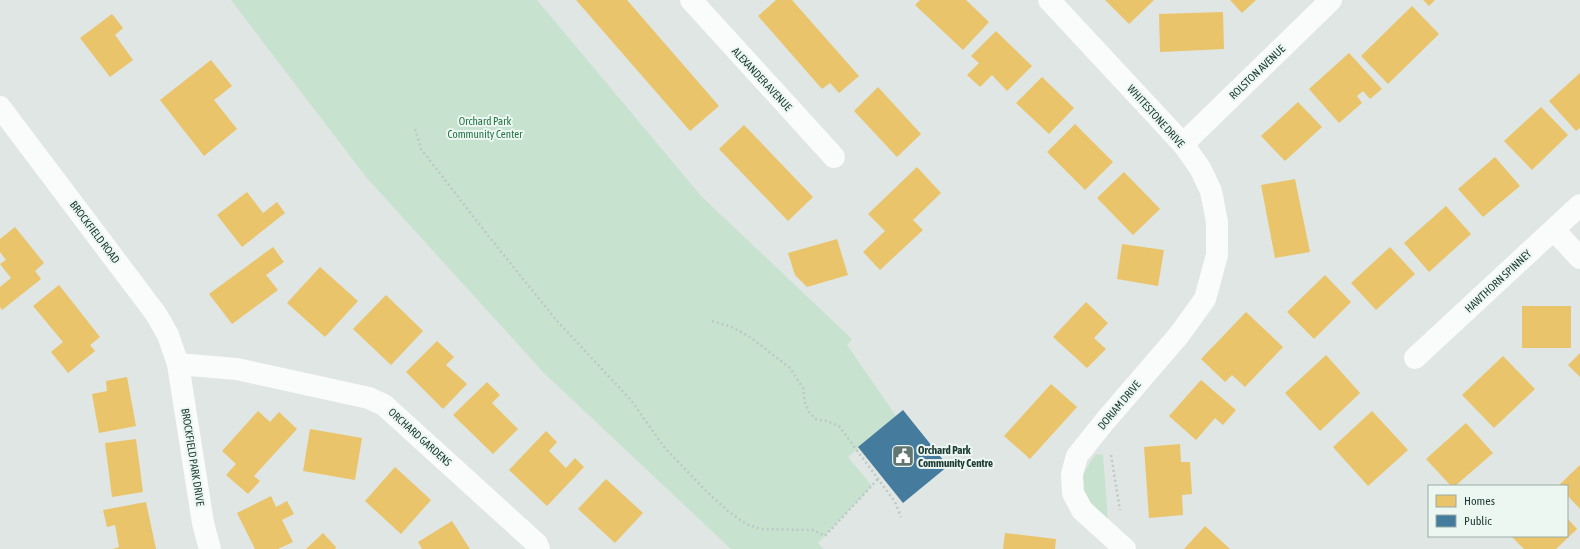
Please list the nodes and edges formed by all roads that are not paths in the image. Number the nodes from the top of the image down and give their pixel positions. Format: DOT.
graph roads {
  1 [pos="691,0"];
  2 [pos="1049,0"];
  3 [pos="1331,0"];
  4 [pos="0,107"];
  5 [pos="1183,144"];
  6 [pos="834,157"];
  7 [pos="1580,205"];
  8 [pos="1554,230"];
  9 [pos="1217,255"];
  10 [pos="1580,258"];
  11 [pos="1415,358"];
  12 [pos="178,364"];
  13 [pos="1119,543"];
  14 [pos="210,549"];
  15 [pos="539,549"];
  1 -- 6 [label="street, ALEXANDER AVENUE"];
  2 -- 5 [label="street, WHITESTONE DRIVE"];
  3 -- 5 [label="street, ROLSTON AVENUE"];
  4 -- 12 [label="street, BROCKFIELD ROAD"];
  5 -- 9 [label="street, WHITESTONE DRIVE"];
  7 -- 8 [label="street, HAWTHORN SPINNEY"];
  8 -- 10 [label="street"];
  8 -- 11 [label="street, HAWTHORN SPINNEY"];
  9 -- 13 [label="street, DORIAM DRIVE"];
  12 -- 14 [label="street, BROCKFIELD PARK DRIVE"];
  12 -- 15 [label="street, ORCHARD GARDENS"];
}
